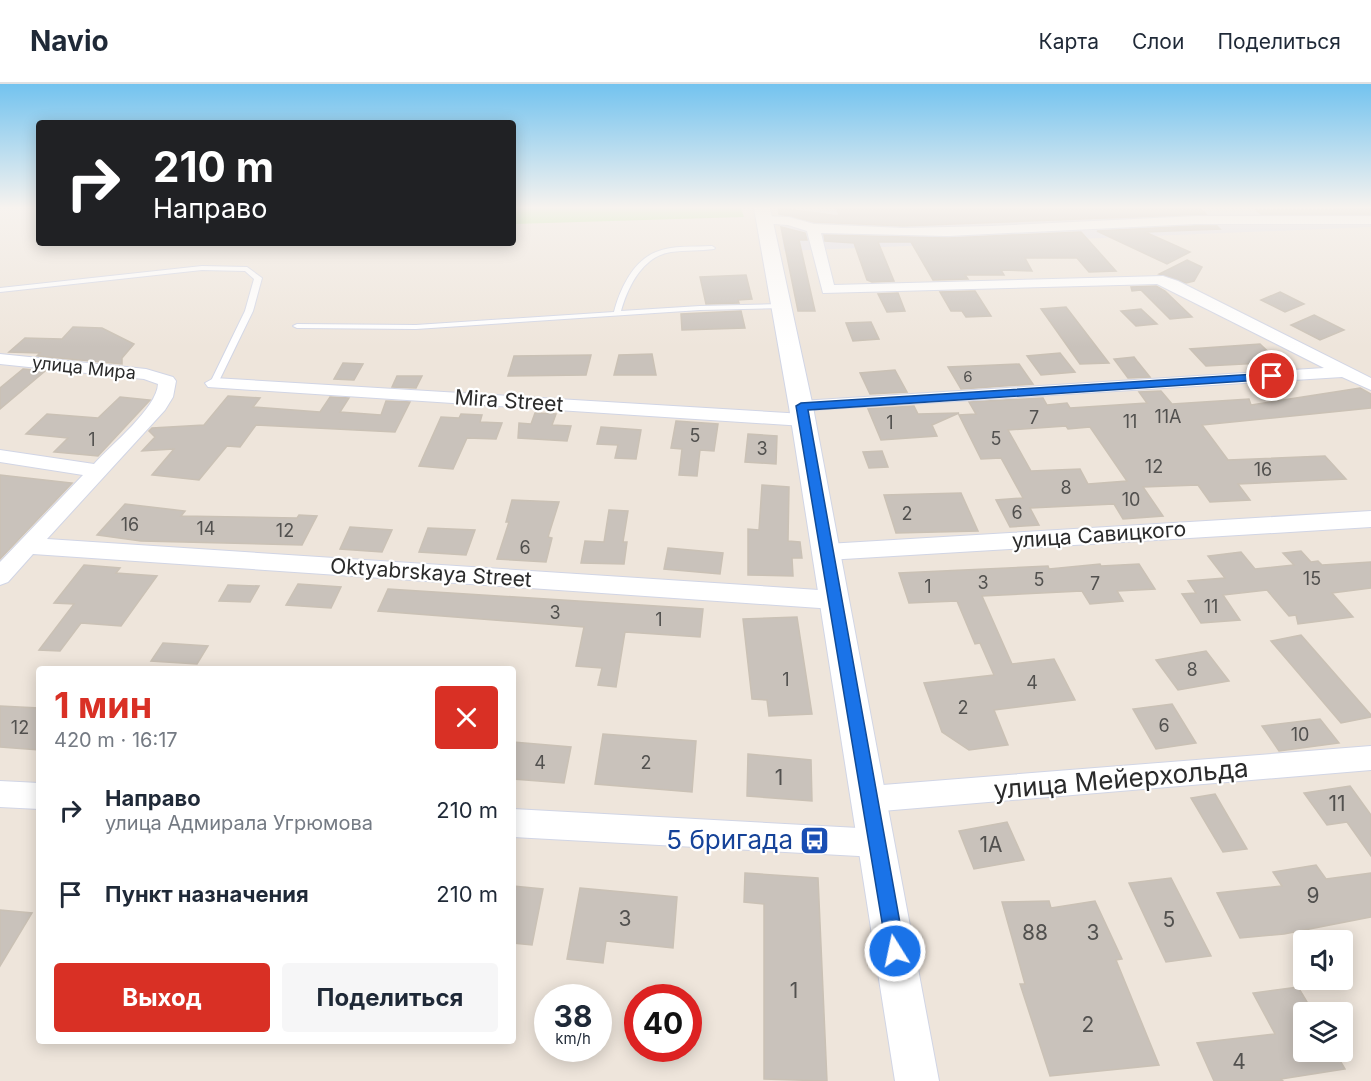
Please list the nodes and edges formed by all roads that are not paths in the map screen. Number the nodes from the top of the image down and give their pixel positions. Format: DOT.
graph roads {
  1 [pos="657,255"];
  2 [pos="770,255"];
  3 [pos="819,255"];
  4 [pos="0,290"];
  5 [pos="780,306"];
  6 [pos="617,314"];
  7 [pos="297,326"];
  8 [pos="0,359"];
  9 [pos="1343,372"];
  10 [pos="214,383"];
  11 [pos="1371,386"];
  12 [pos="802,413"];
  13 [pos="0,456"];
  14 [pos="98,471"];
  15 [pos="1371,519"];
  16 [pos="28,546"];
  17 [pos="826,552"];
  18 [pos="0,576"];
  19 [pos="834,600"];
  20 [pos="1371,758"];
  21 [pos="0,794"];
  22 [pos="36,796"];
  23 [pos="870,799"];
  24 [pos="516,823"];
  25 [pos="877,843"];
  26 [pos="917,1081"];
  1 -- 6 [label="lane"];
  2 -- 5 [label="street"];
  3 -- 9 [label="street"];
  4 -- 10 [label="lane"];
  5 -- 6 [label="lane"];
  5 -- 12 [label="street"];
  6 -- 7 [label="lane"];
  8 -- 14 [label="street, улица Мира"];
  9 -- 11 [label="street"];
  9 -- 12 [label="street, Mira Street"];
  10 -- 12 [label="street, Mira Street"];
  12 -- 17 [label="street"];
  13 -- 14 [label="street"];
  14 -- 16 [label="street"];
  15 -- 17 [label="street, улица Савицкого"];
  16 -- 18 [label="street"];
  16 -- 19 [label="street, Oktyabrskaya Street"];
  17 -- 19 [label="street"];
  19 -- 23 [label="street"];
  20 -- 23 [label="street, улица Мейерхольда"];
  21 -- 22 [label="street"];
  23 -- 25 [label="street"];
  24 -- 25 [label="street"];
  25 -- 26 [label="street"];
}
